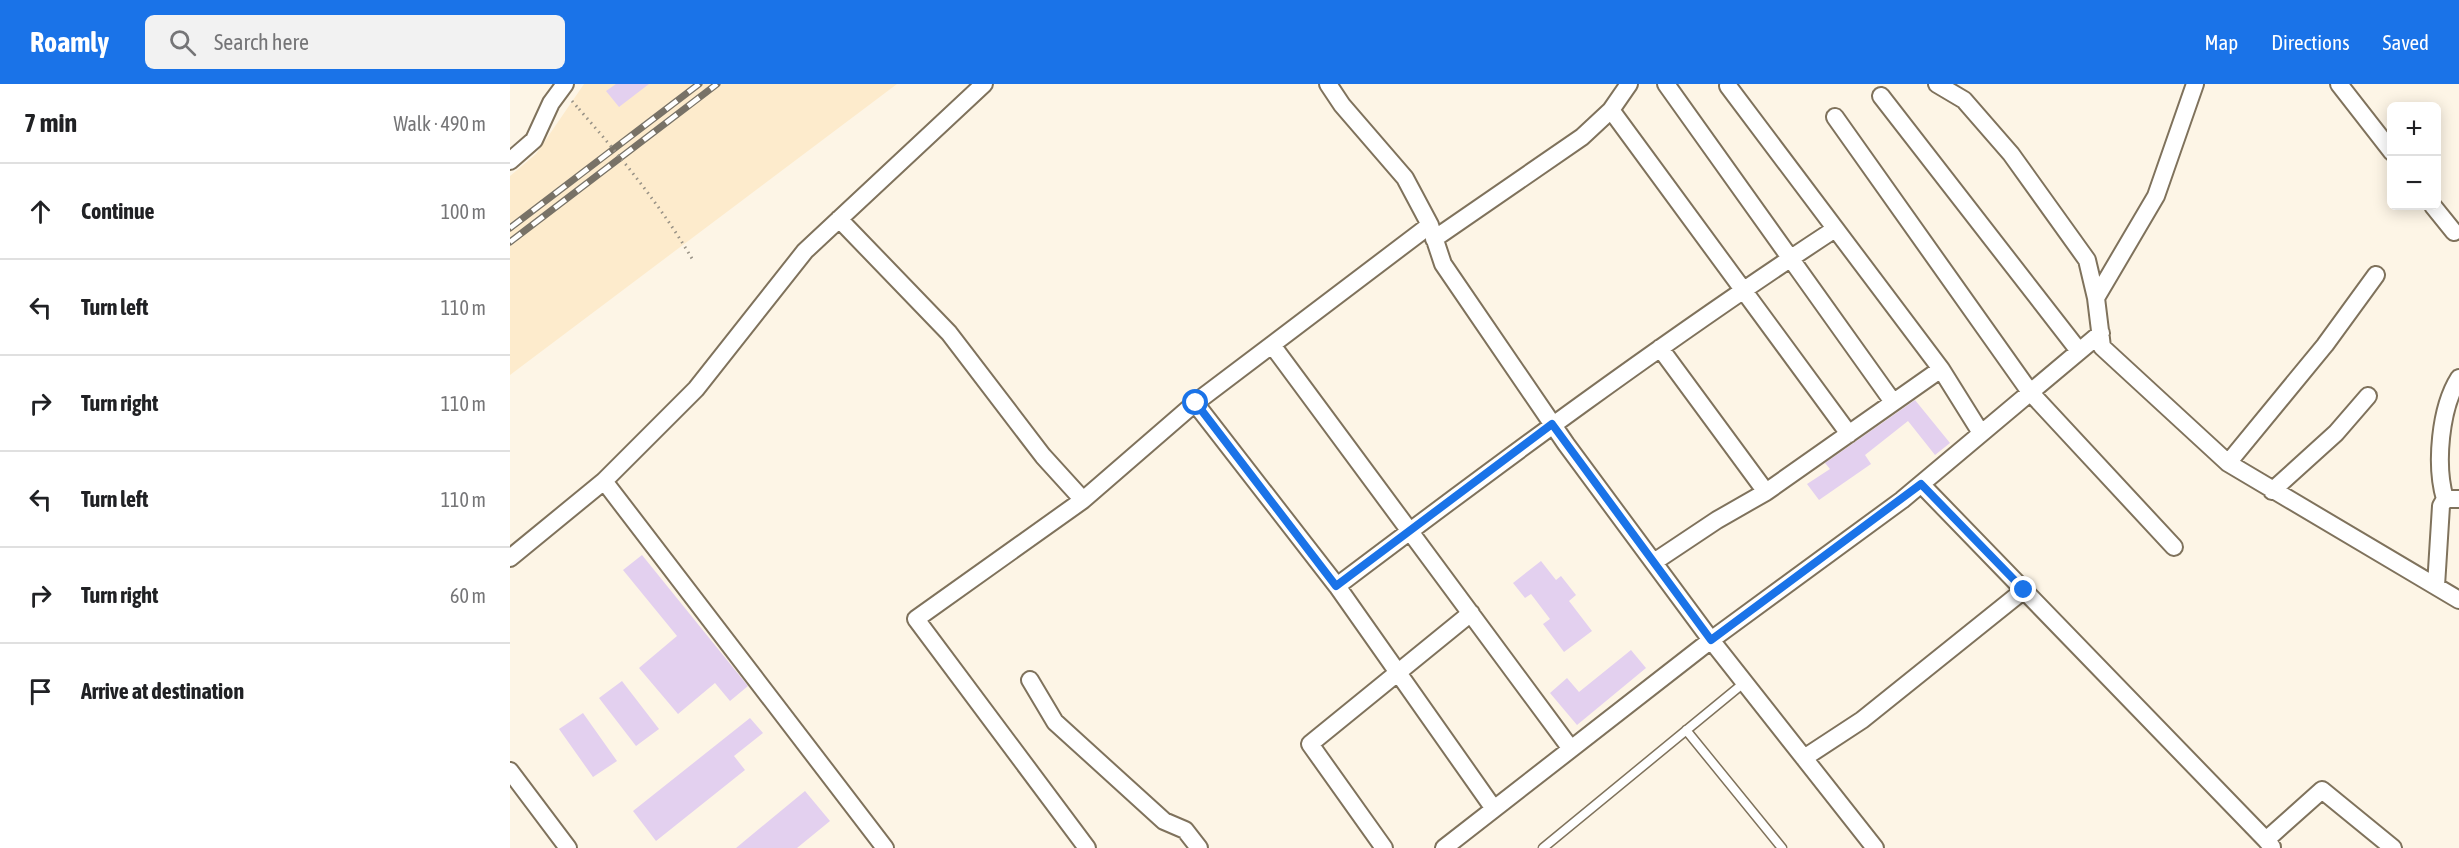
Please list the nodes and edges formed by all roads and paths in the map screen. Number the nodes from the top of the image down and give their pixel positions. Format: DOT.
graph roads {
  1 [pos="565,84"];
  2 [pos="984,84"];
  3 [pos="1328,84"];
  4 [pos="1629,84"];
  5 [pos="1666,84"];
  6 [pos="1937,84"];
  7 [pos="2195,84"];
  8 [pos="2339,84"];
  9 [pos="1728,86"];
  10 [pos="1881,96"];
  11 [pos="579,109"];
  12 [pos="1611,110"];
  13 [pos="1835,117"];
  14 [pos="2387,147"];
  15 [pos="510,161"];
  16 [pos="2436,210"];
  17 [pos="839,219"];
  18 [pos="1835,229"];
  19 [pos="1432,232"];
  20 [pos="2454,232"];
  21 [pos="1791,258"];
  22 [pos="694,262"];
  23 [pos="2376,275"];
  24 [pos="1742,289"];
  25 [pos="2096,298"];
  26 [pos="2101,333"];
  27 [pos="1272,345"];
  28 [pos="1660,348"];
  29 [pos="2079,351"];
  30 [pos="1941,369"];
  31 [pos="2459,378"];
  32 [pos="2030,392"];
  33 [pos="2368,396"];
  34 [pos="1893,402"];
  35 [pos="1196,403"];
  36 [pos="1552,424"];
  37 [pos="1982,433"];
  38 [pos="1849,434"];
  39 [pos="2228,463"];
  40 [pos="604,481"];
  41 [pos="1921,484"];
  42 [pos="2272,491"];
  43 [pos="1766,492"];
  44 [pos="2452,499"];
  45 [pos="1083,500"];
  46 [pos="1410,531"];
  47 [pos="2174,547"];
  48 [pos="510,558"];
  49 [pos="1654,562"];
  50 [pos="1336,586"];
  51 [pos="2436,586"];
  52 [pos="2024,590"];
  53 [pos="2459,600"];
  54 [pos="1471,613"];
  55 [pos="1711,640"];
  56 [pos="1398,673"];
  57 [pos="1030,680"];
  58 [pos="1745,682"];
  59 [pos="1686,730"];
  60 [pos="1571,749"];
  61 [pos="1804,758"];
  62 [pos="510,771"];
  63 [pos="1494,809"];
  64 [pos="2269,844"];
  65 [pos="568,848"];
  66 [pos="885,848"];
  67 [pos="1087,848"];
  68 [pos="1199,848"];
  69 [pos="1384,848"];
  70 [pos="1444,848"];
  71 [pos="1543,848"];
  72 [pos="1782,848"];
  73 [pos="1875,848"];
  74 [pos="2393,848"];
  1 -- 15 [label="street"];
  2 -- 17 [label="street"];
  3 -- 19 [label="street"];
  4 -- 12 [label="street"];
  5 -- 21 [label="street"];
  6 -- 25 [label="street"];
  7 -- 25 [label="street"];
  8 -- 14 [label="street"];
  9 -- 18 [label="street"];
  10 -- 29 [label="street"];
  11 -- 22 [label="path, bridge"];
  12 -- 19 [label="street"];
  12 -- 24 [label="street"];
  13 -- 32 [label="street"];
  16 -- 20 [label="street"];
  17 -- 40 [label="street"];
  17 -- 45 [label="street"];
  18 -- 21 [label="street"];
  18 -- 30 [label="street"];
  19 -- 27 [label="street"];
  19 -- 36 [label="street"];
  21 -- 24 [label="street"];
  21 -- 34 [label="street"];
  23 -- 39 [label="street"];
  24 -- 28 [label="street"];
  24 -- 38 [label="street"];
  25 -- 26 [label="street"];
  26 -- 29 [label="street"];
  26 -- 39 [label="street"];
  27 -- 35 [label="street"];
  27 -- 46 [label="street"];
  28 -- 36 [label="street"];
  28 -- 43 [label="street"];
  29 -- 32 [label="street"];
  30 -- 34 [label="street"];
  30 -- 37 [label="street"];
  31 -- 44 [label="street"];
  32 -- 37 [label="street"];
  32 -- 47 [label="street"];
  33 -- 42 [label="street"];
  34 -- 38 [label="street"];
  35 -- 45 [label="street"];
  35 -- 50 [label="street"];
  36 -- 46 [label="street"];
  36 -- 49 [label="street"];
  37 -- 41 [label="street"];
  38 -- 43 [label="street"];
  39 -- 42 [label="street"];
  40 -- 48 [label="street"];
  40 -- 66 [label="street"];
  41 -- 52 [label="street"];
  41 -- 55 [label="street"];
  42 -- 51 [label="street"];
  43 -- 49 [label="street"];
  44 -- 51 [label="street"];
  45 -- 67 [label="street"];
  46 -- 50 [label="street"];
  46 -- 54 [label="street"];
  49 -- 55 [label="street"];
  50 -- 56 [label="street"];
  51 -- 53 [label="street"];
  52 -- 61 [label="street"];
  52 -- 64 [label="street"];
  54 -- 56 [label="street"];
  54 -- 60 [label="street"];
  55 -- 58 [label="street"];
  55 -- 60 [label="street"];
  56 -- 63 [label="street"];
  56 -- 69 [label="street"];
  57 -- 68 [label="street"];
  58 -- 59 [label="lane"];
  58 -- 61 [label="street"];
  59 -- 71 [label="lane"];
  59 -- 72 [label="lane"];
  60 -- 63 [label="street"];
  61 -- 73 [label="street"];
  62 -- 65 [label="street"];
  63 -- 70 [label="street"];
  64 -- 74 [label="street"];
}
